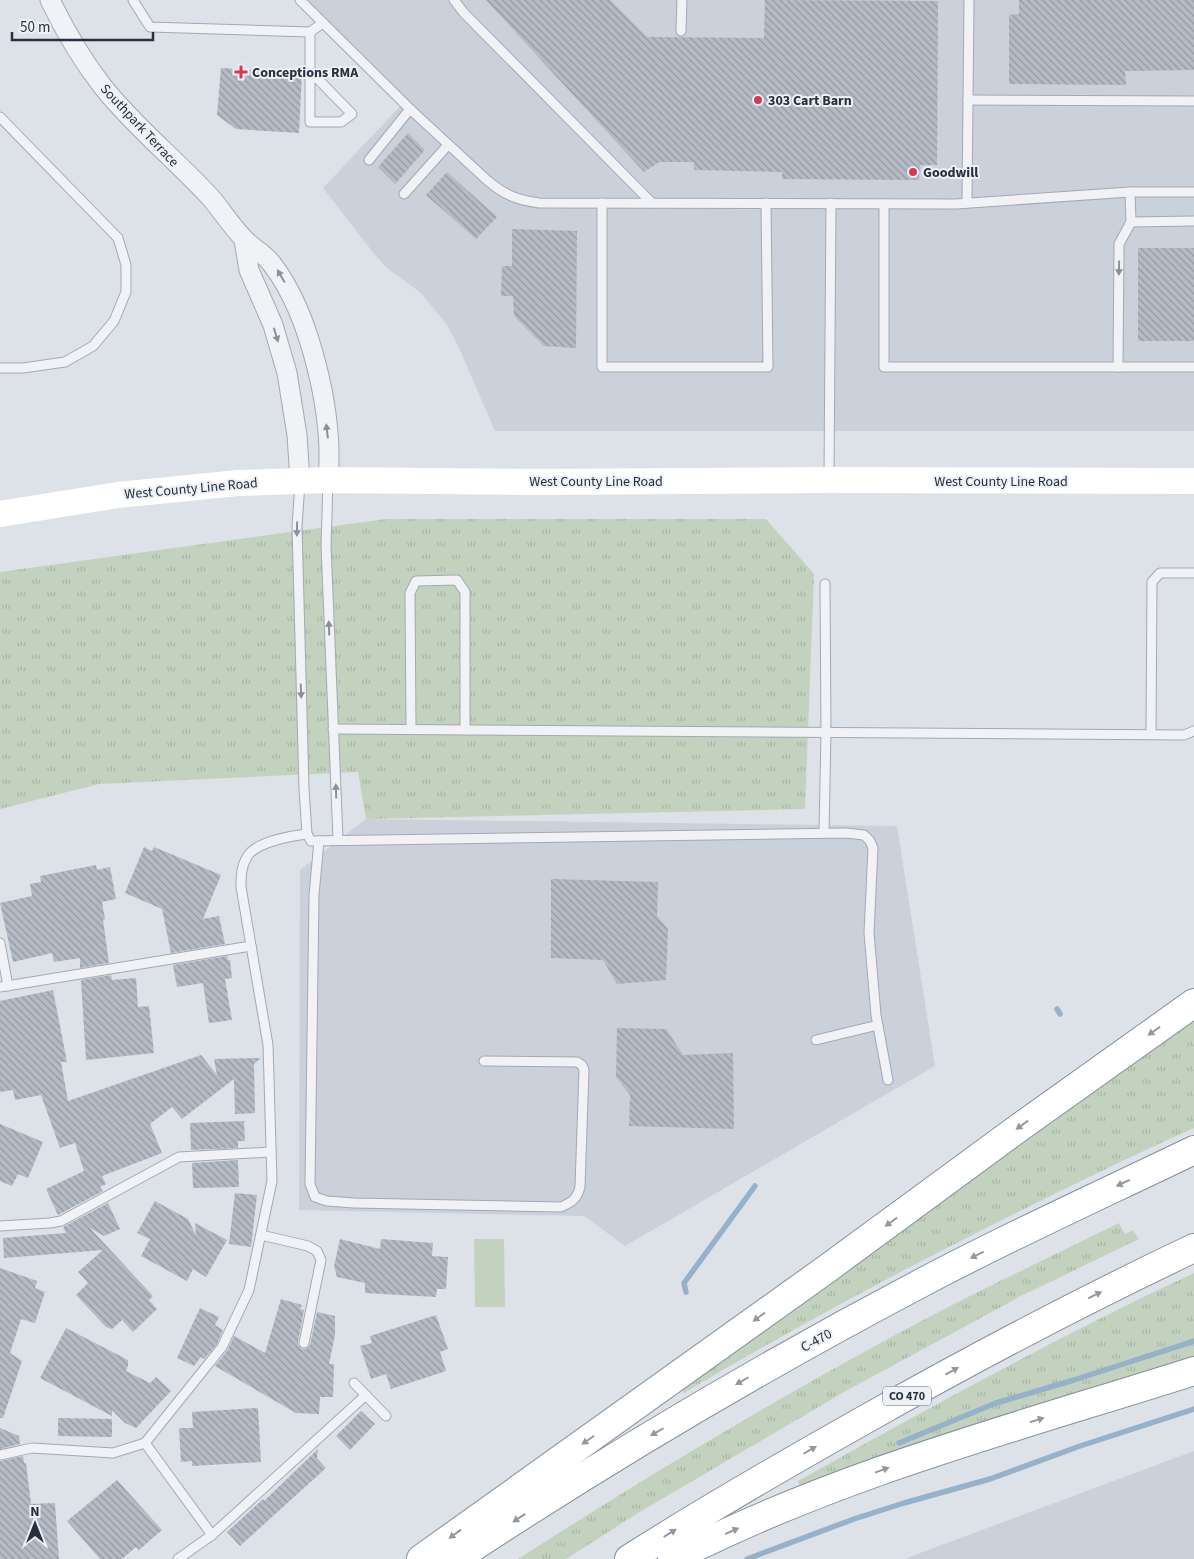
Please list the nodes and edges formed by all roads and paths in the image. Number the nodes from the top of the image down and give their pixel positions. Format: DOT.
graph roads {
  1 [pos="50,0"];
  2 [pos="133,0"];
  3 [pos="300,0"];
  4 [pos="454,0"];
  5 [pos="682,0"];
  6 [pos="969,0"];
  7 [pos="323,23"];
  8 [pos="681,31"];
  9 [pos="310,32"];
  10 [pos="310,71"];
  11 [pos="968,100"];
  12 [pos="1194,101"];
  13 [pos="410,109"];
  14 [pos="0,117"];
  15 [pos="448,145"];
  16 [pos="369,160"];
  17 [pos="1130,192"];
  18 [pos="1194,192"];
  19 [pos="404,194"];
  20 [pos="602,203"];
  21 [pos="652,203"];
  22 [pos="766,203"];
  23 [pos="831,204"];
  24 [pos="884,204"];
  25 [pos="967,204"];
  26 [pos="1194,221"];
  27 [pos="1131,222"];
  28 [pos="244,240"];
  29 [pos="0,368"];
  30 [pos="1118,368"];
  31 [pos="1194,368"];
  32 [pos="300,480"];
  33 [pos="328,480"];
  34 [pos="829,480"];
  35 [pos="1194,481"];
  36 [pos="0,514"];
  37 [pos="1194,573"];
  38 [pos="825,584"];
  39 [pos="333,729"];
  40 [pos="411,730"];
  41 [pos="465,730"];
  42 [pos="1194,731"];
  43 [pos="826,732"];
  44 [pos="1151,734"];
  45 [pos="824,833"];
  46 [pos="307,834"];
  47 [pos="338,839"];
  48 [pos="319,841"];
  49 [pos="0,943"];
  50 [pos="251,946"];
  51 [pos="4,986"];
  52 [pos="1194,1003"];
  53 [pos="878,1025"];
  54 [pos="816,1040"];
  55 [pos="484,1061"];
  56 [pos="888,1080"];
  57 [pos="1194,1150"];
  58 [pos="272,1152"];
  59 [pos="0,1226"];
  60 [pos="261,1235"];
  61 [pos="1194,1248"];
  62 [pos="304,1343"];
  63 [pos="1194,1371"];
  64 [pos="354,1383"];
  65 [pos="366,1395"];
  66 [pos="386,1416"];
  67 [pos="145,1443"];
  68 [pos="0,1455"];
  69 [pos="212,1535"];
  70 [pos="178,1559"];
  71 [pos="420,1559"];
  72 [pos="455,1559"];
  73 [pos="629,1559"];
  74 [pos="672,1559"];
  1 -- 28 [label="street, Southpark Terrace"];
  2 -- 9 [label="lane"];
  3 -- 7 [label="lane"];
  4 -- 21 [label="lane"];
  5 -- 8 [label="lane"];
  6 -- 11 [label="lane"];
  7 -- 9 [label="lane"];
  7 -- 13 [label="lane"];
  9 -- 10 [label="lane"];
  10 -- 10 [label="lane"];
  11 -- 12 [label="lane"];
  11 -- 25 [label="lane"];
  13 -- 15 [label="lane"];
  13 -- 16 [label="lane"];
  14 -- 29 [label="lane"];
  15 -- 19 [label="lane"];
  15 -- 20 [label="lane"];
  17 -- 18 [label="lane"];
  17 -- 25 [label="lane"];
  17 -- 27 [label="lane"];
  20 -- 21 [label="lane"];
  20 -- 22 [label="lane"];
  21 -- 22 [label="lane"];
  22 -- 23 [label="lane"];
  23 -- 24 [label="lane"];
  23 -- 34 [label="lane"];
  24 -- 25 [label="lane"];
  24 -- 30 [label="lane"];
  26 -- 27 [label="lane"];
  27 -- 30 [label="lane, one-way"];
  28 -- 32 [label="street, Southpark Terrace, one-way"];
  33 -- 28 [label="street, Southpark Terrace, one-way"];
  30 -- 31 [label="lane"];
  32 -- 33 [label="main road, West County Line Road"];
  32 -- 36 [label="main road, West County Line Road"];
  32 -- 46 [label="lane, one-way"];
  33 -- 34 [label="main road, West County Line Road"];
  39 -- 33 [label="lane, one-way"];
  34 -- 35 [label="main road, West County Line Road"];
  37 -- 44 [label="lane"];
  38 -- 43 [label="lane"];
  39 -- 40 [label="lane"];
  47 -- 39 [label="lane, one-way"];
  40 -- 41 [label="lane"];
  40 -- 41 [label="lane"];
  41 -- 43 [label="lane"];
  42 -- 44 [label="lane"];
  43 -- 44 [label="lane"];
  43 -- 45 [label="lane"];
  45 -- 47 [label="lane"];
  45 -- 53 [label="lane"];
  46 -- 48 [label="lane"];
  46 -- 50 [label="lane"];
  47 -- 48 [label="lane"];
  48 -- 55 [label="lane"];
  49 -- 51 [label="lane"];
  50 -- 51 [label="lane"];
  50 -- 58 [label="lane"];
  52 -- 71 [label="highway, one-way"];
  53 -- 54 [label="lane"];
  53 -- 56 [label="lane"];
  57 -- 72 [label="highway, C-470, one-way"];
  58 -- 59 [label="lane"];
  58 -- 60 [label="lane"];
  60 -- 62 [label="lane"];
  60 -- 67 [label="lane"];
  73 -- 61 [label="highway, CO 470, one-way"];
  74 -- 63 [label="highway, one-way"];
  64 -- 65 [label="lane"];
  65 -- 66 [label="lane"];
  65 -- 69 [label="lane"];
  67 -- 68 [label="lane"];
  67 -- 69 [label="lane"];
  69 -- 70 [label="lane"];
}
